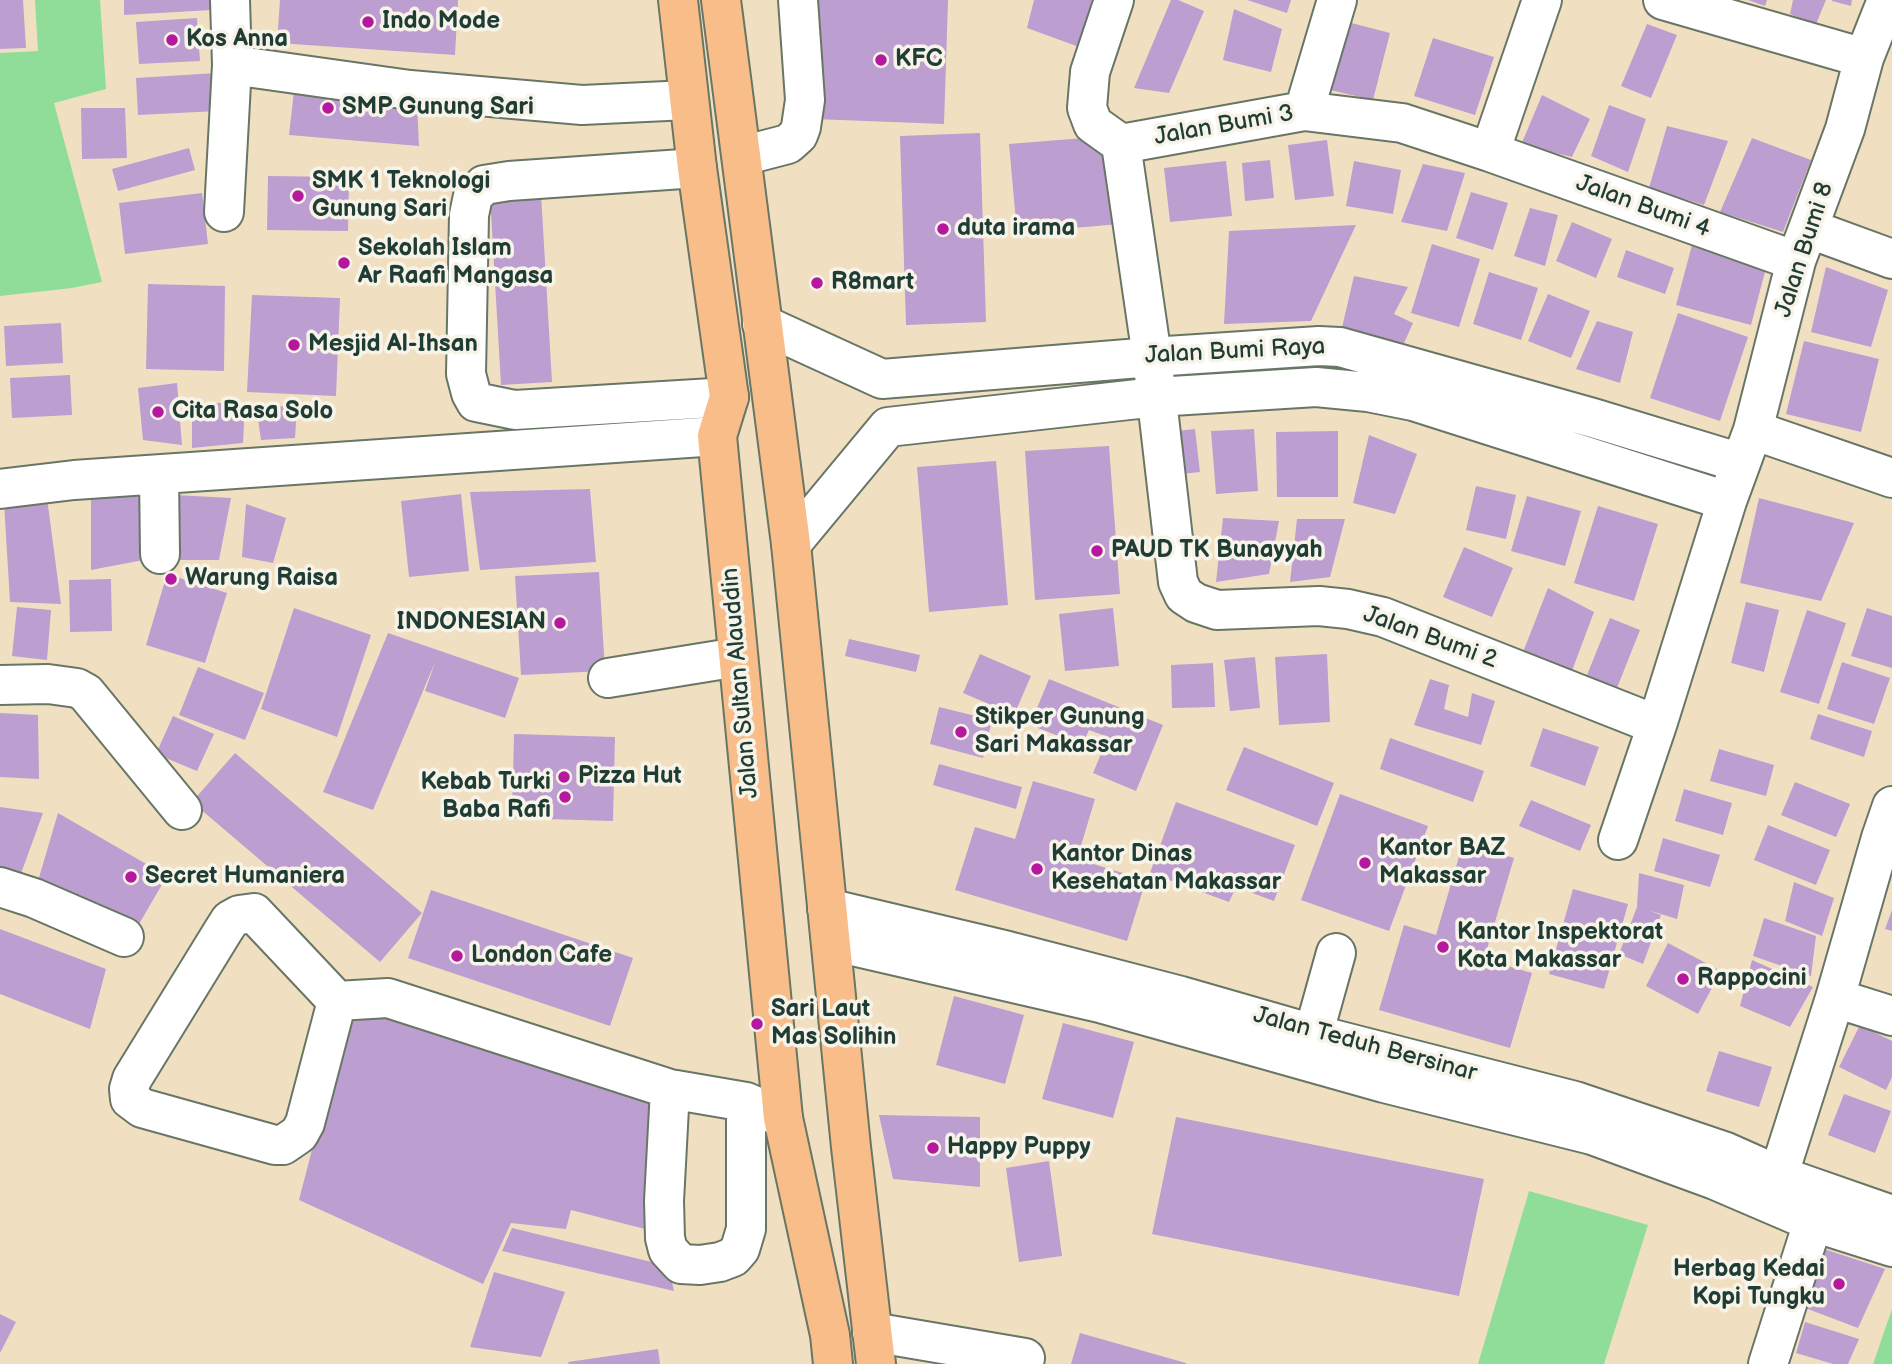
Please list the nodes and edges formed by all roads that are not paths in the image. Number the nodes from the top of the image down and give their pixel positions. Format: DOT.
graph roads {
  1 [pos="230,0"];
  2 [pos="678,0"];
  3 [pos="721,0"];
  4 [pos="798,0"];
  5 [pos="1114,0"];
  6 [pos="1337,0"];
  7 [pos="1542,0"];
  8 [pos="1673,2"];
  9 [pos="1887,13"];
  10 [pos="1864,58"];
  11 [pos="232,65"];
  12 [pos="688,100"];
  13 [pos="1304,111"];
  14 [pos="1121,144"];
  15 [pos="1490,152"];
  16 [pos="742,156"];
  17 [pos="697,168"];
  18 [pos="224,212"];
  19 [pos="1803,245"];
  20 [pos="1892,259"];
  21 [pos="762,324"];
  22 [pos="1152,356"];
  23 [pos="882,379"];
  24 [pos="729,397"];
  25 [pos="1156,397"];
  26 [pos="888,428"];
  27 [pos="717,436"];
  28 [pos="1747,447"];
  29 [pos="159,475"];
  30 [pos="1892,478"];
  31 [pos="0,489"];
  32 [pos="1727,501"];
  33 [pos="791,544"];
  34 [pos="160,554"];
  35 [pos="738,657"];
  36 [pos="608,678"];
  37 [pos="0,685"];
  38 [pos="1657,725"];
  39 [pos="182,810"];
  40 [pos="1888,829"];
  41 [pos="1618,840"];
  42 [pos="0,887"];
  43 [pos="829,924"];
  44 [pos="124,937"];
  45 [pos="1336,953"];
  46 [pos="1835,998"];
  47 [pos="337,1001"];
  48 [pos="1892,1016"];
  49 [pos="1310,1047"];
  50 [pos="670,1089"];
  51 [pos="746,1102"];
  52 [pos="783,1118"];
  53 [pos="1774,1190"];
  54 [pos="1892,1215"];
  55 [pos="1813,1222"];
  56 [pos="1892,1247"];
  57 [pos="874,1348"];
  58 [pos="831,1349"];
  59 [pos="952,1355"];
  60 [pos="1025,1358"];
  61 [pos="1768,1364"];
  1 -- 11 [label="street"];
  2 -- 12 [label="highway, Jalan Sultan Alauddin"];
  3 -- 16 [label="highway"];
  4 -- 16 [label="street"];
  5 -- 14 [label="street, Jalan Bumi 3"];
  6 -- 13 [label="street"];
  7 -- 15 [label="street"];
  8 -- 10 [label="street"];
  9 -- 10 [label="street, Jalan Bumi 8"];
  10 -- 19 [label="street, Jalan Bumi 8"];
  11 -- 12 [label="street"];
  11 -- 18 [label="street"];
  12 -- 17 [label="highway, Jalan Sultan Alauddin"];
  13 -- 14 [label="street, Jalan Bumi 3"];
  13 -- 15 [label="street, Jalan Bumi 3"];
  14 -- 22 [label="street, Jalan Bumi 3"];
  15 -- 19 [label="street, Jalan Bumi 4"];
  16 -- 21 [label="highway"];
  17 -- 24 [label="highway, Jalan Sultan Alauddin"];
  17 -- 24 [label="street"];
  19 -- 20 [label="street, Jalan Bumi 4"];
  19 -- 28 [label="street, Jalan Bumi 8"];
  21 -- 23 [label="street, Jalan Bumi Raya"];
  21 -- 33 [label="highway"];
  22 -- 23 [label="street, Jalan Bumi Raya"];
  22 -- 25 [label="street, Jalan Bumi 2"];
  22 -- 28 [label="street, Jalan Bumi Raya"];
  23 -- 26 [label="street"];
  24 -- 27 [label="highway, Jalan Sultan Alauddin"];
  25 -- 26 [label="street, Jalan Bumi Raya"];
  25 -- 32 [label="street, Jalan Bumi Raya"];
  25 -- 38 [label="street, Jalan Bumi 2"];
  26 -- 33 [label="street"];
  27 -- 29 [label="street"];
  27 -- 35 [label="highway, Jalan Sultan Alauddin"];
  28 -- 30 [label="street, Jalan Bumi Raya"];
  28 -- 32 [label="street, Jalan Bumi 8"];
  29 -- 31 [label="street"];
  29 -- 34 [label="street"];
  32 -- 38 [label="street"];
  33 -- 43 [label="highway"];
  35 -- 36 [label="street"];
  35 -- 52 [label="highway, Jalan Sultan Alauddin"];
  37 -- 39 [label="street"];
  38 -- 41 [label="street"];
  40 -- 46 [label="street"];
  42 -- 44 [label="street"];
  43 -- 49 [label="street, Jalan Teduh Bersinar"];
  43 -- 57 [label="highway"];
  45 -- 49 [label="street"];
  46 -- 48 [label="street"];
  46 -- 53 [label="street"];
  47 -- 47 [label="street"];
  47 -- 50 [label="street"];
  49 -- 53 [label="street, Jalan Teduh Bersinar"];
  50 -- 51 [label="street"];
  50 -- 51 [label="street"];
  51 -- 52 [label="street"];
  52 -- 58 [label="highway, Jalan Sultan Alauddin"];
  53 -- 54 [label="street, Jalan Teduh Bersinar"];
  53 -- 55 [label="street, Jalan Teduh Bersinar"];
  55 -- 56 [label="street, Jalan Teduh Bersinar"];
  55 -- 61 [label="street"];
  57 -- 58 [label="highway"];
  57 -- 59 [label="street"];
  59 -- 60 [label="street"];
}
